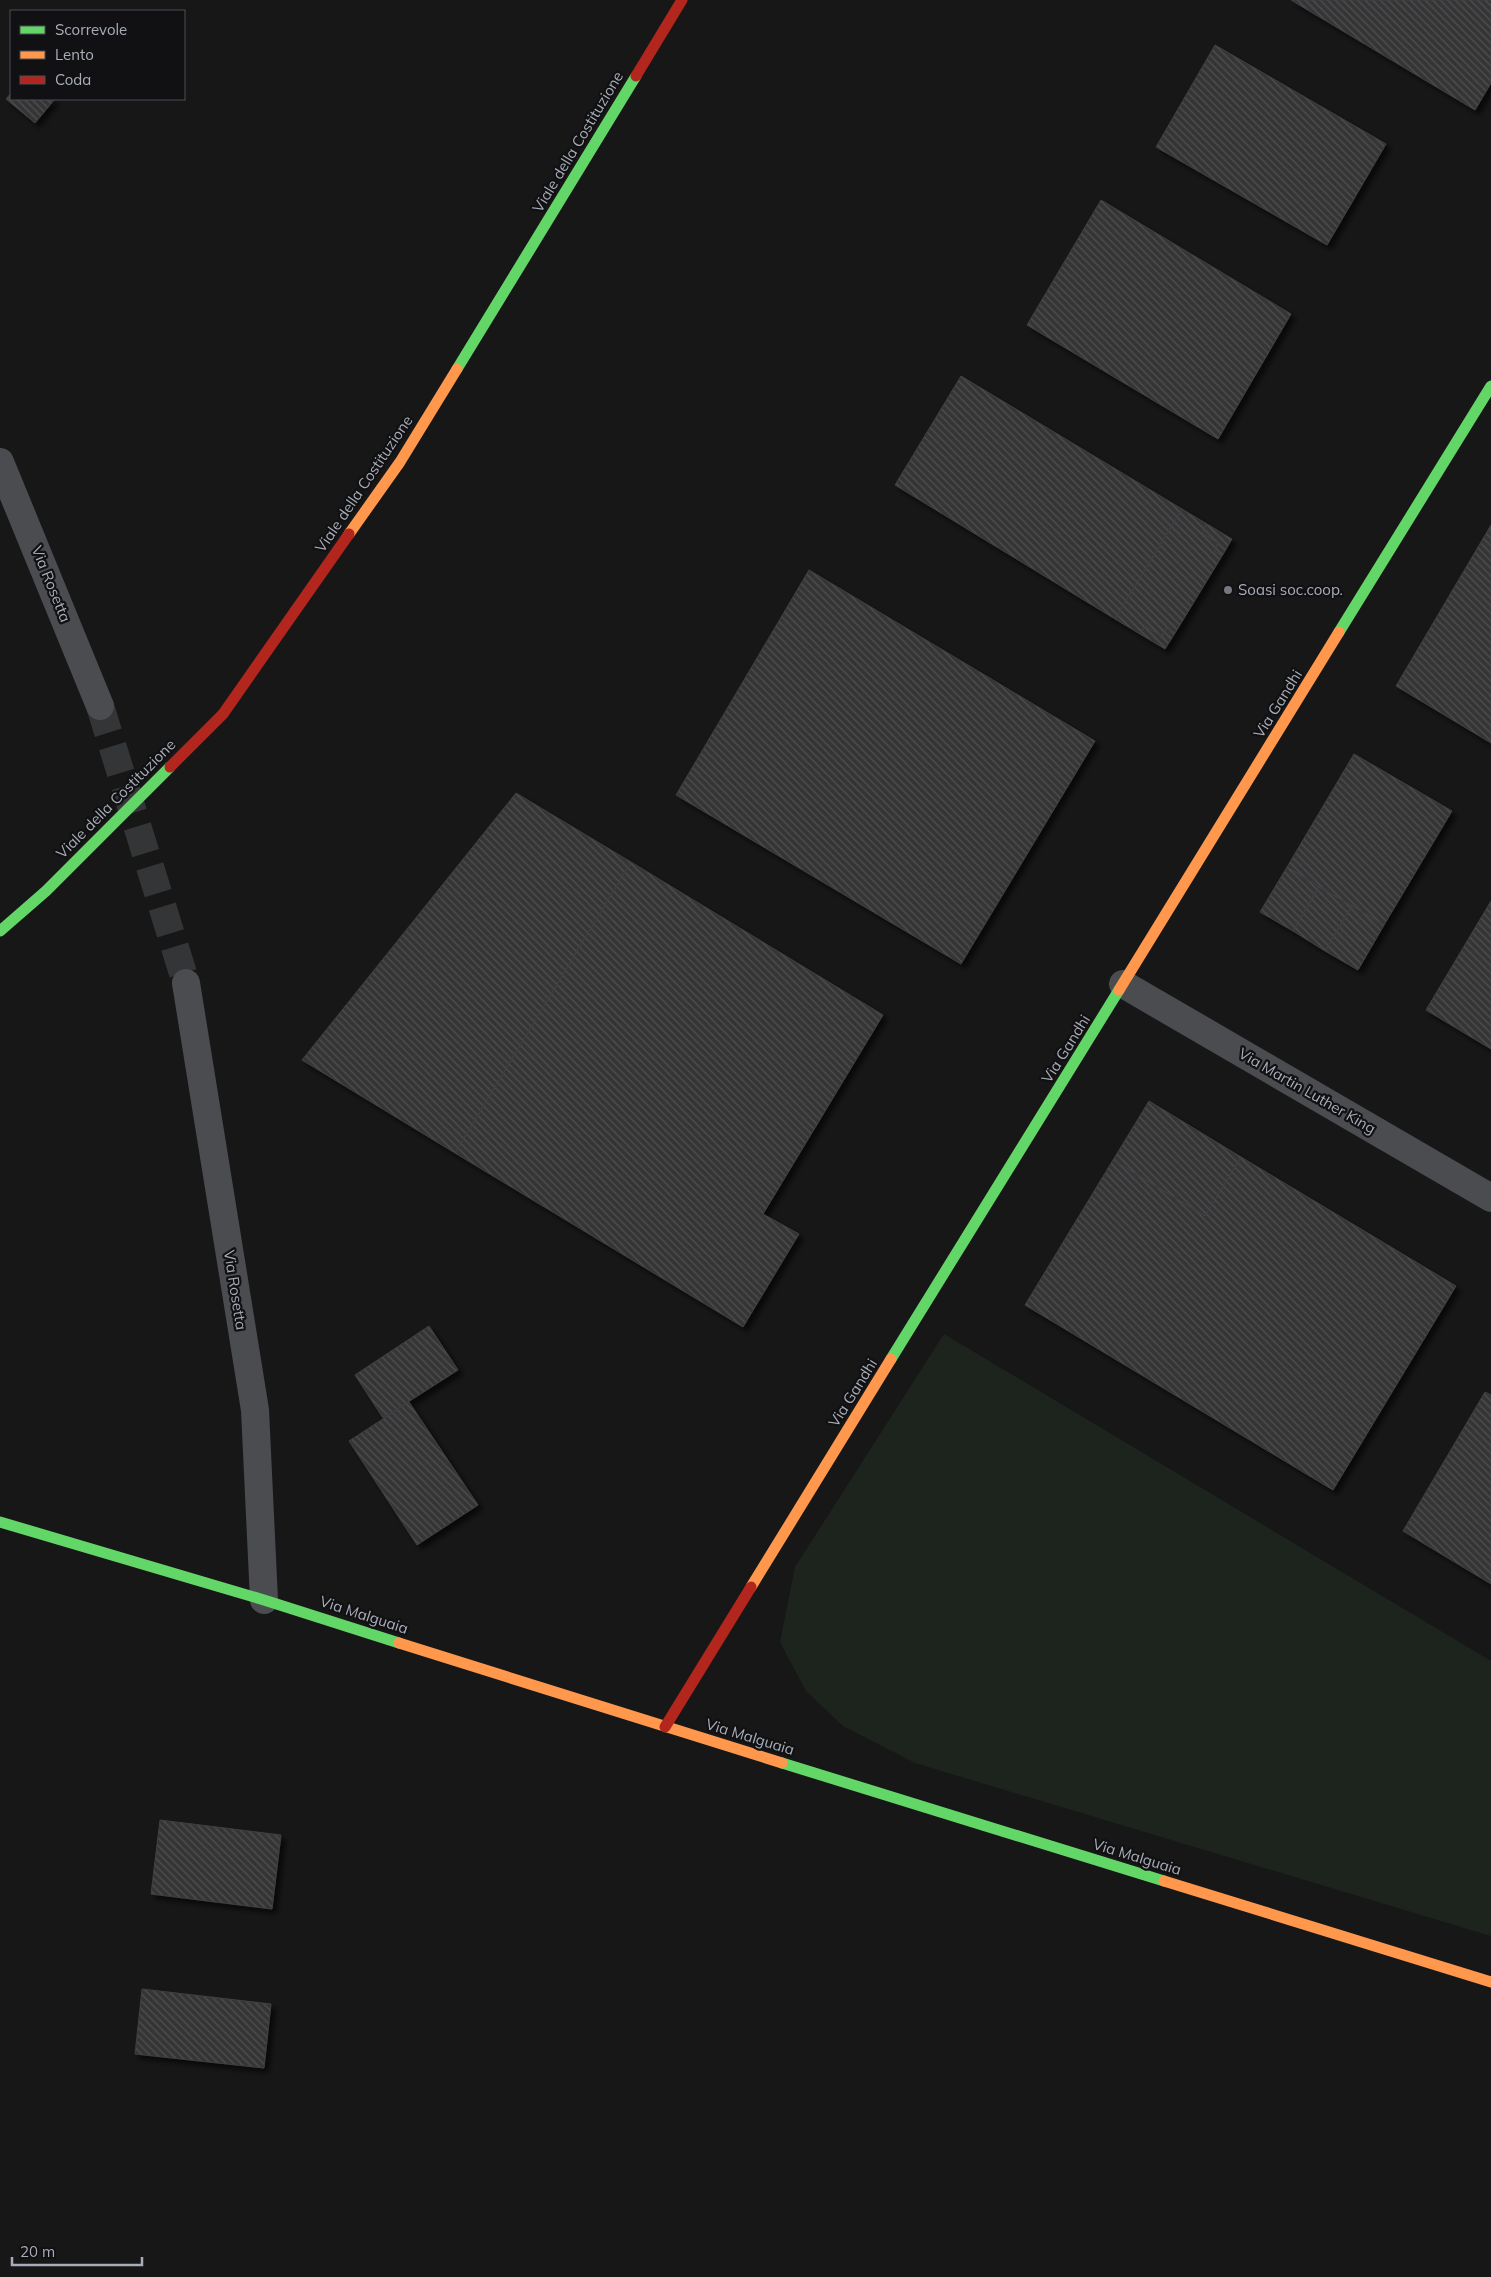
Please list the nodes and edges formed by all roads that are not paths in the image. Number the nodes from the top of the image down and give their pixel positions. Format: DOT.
graph roads {
  1 [pos="682,0"];
  2 [pos="1491,386"];
  3 [pos="0,462"];
  4 [pos="100,706"];
  5 [pos="0,931"];
  6 [pos="186,983"];
  7 [pos="1123,984"];
  8 [pos="1491,1198"];
  9 [pos="0,1522"];
  10 [pos="264,1600"];
  11 [pos="665,1727"];
  12 [pos="1491,1982"];
  1 -- 5 [label="street, Viale della Costituzione"];
  2 -- 7 [label="street, Via Gandhi"];
  3 -- 4 [label="street, Via Rosetta"];
  6 -- 10 [label="street, Via Rosetta"];
  7 -- 8 [label="street, Via Martin Luther King"];
  7 -- 11 [label="street, Via Gandhi"];
  9 -- 10 [label="street, Via Malguaia"];
  10 -- 11 [label="street, Via Malguaia"];
  11 -- 12 [label="street, Via Malguaia"];
}
